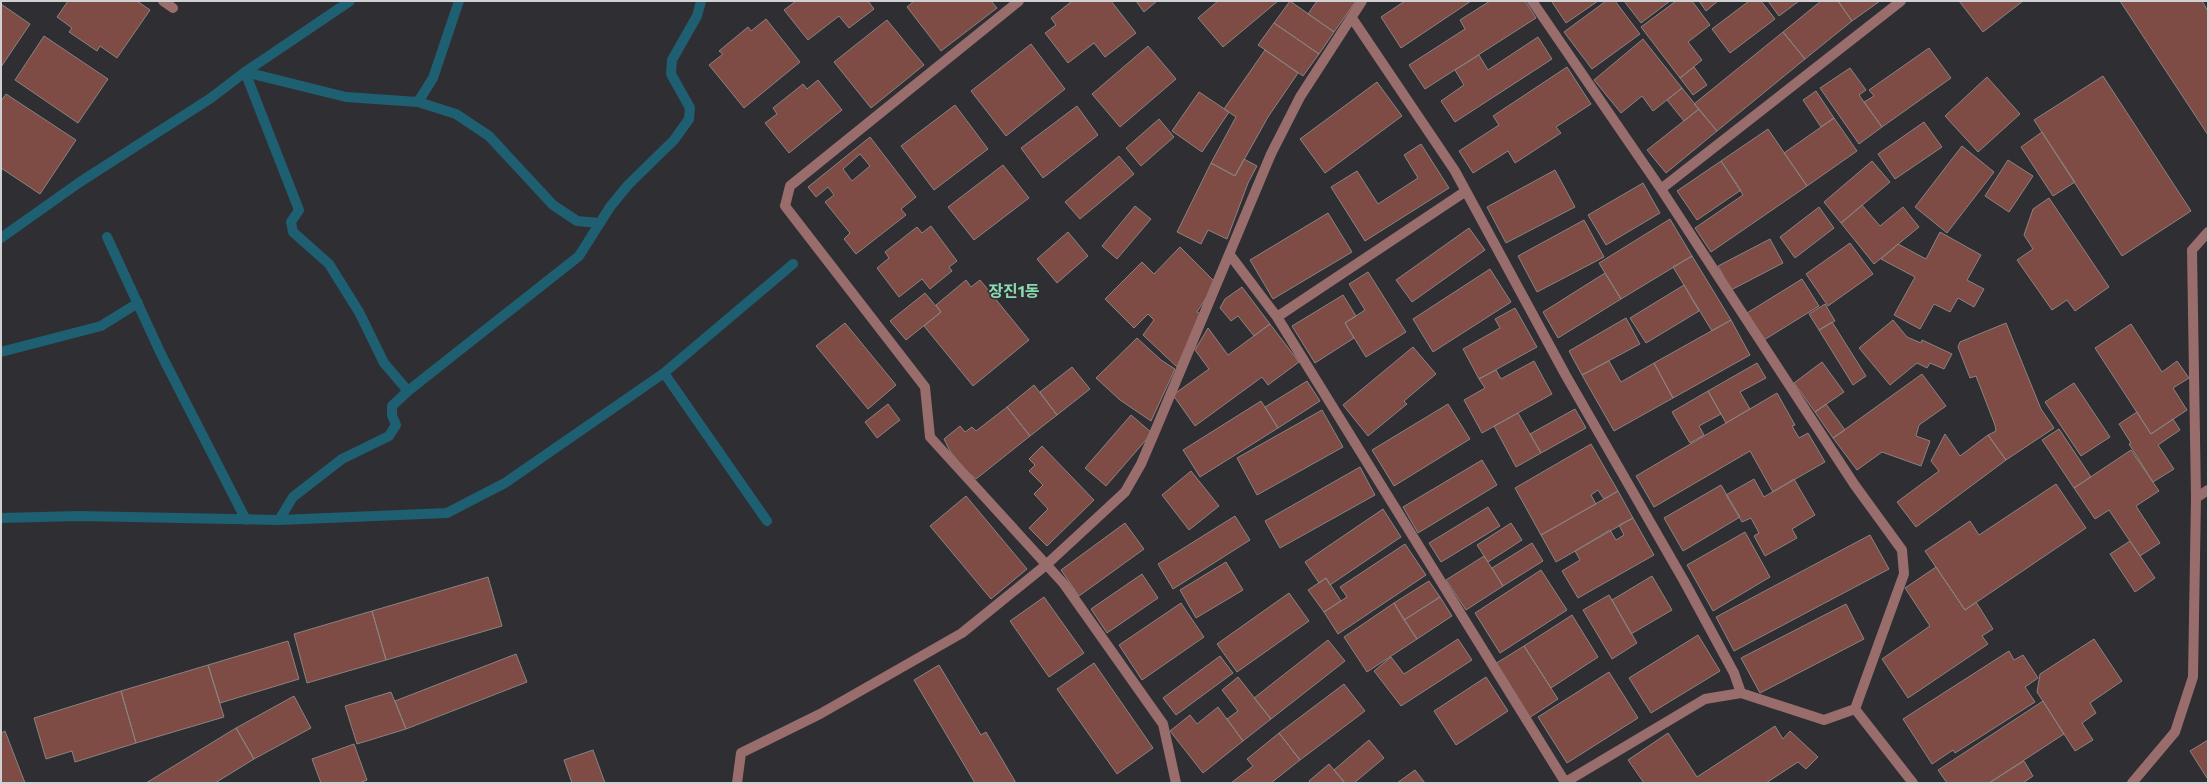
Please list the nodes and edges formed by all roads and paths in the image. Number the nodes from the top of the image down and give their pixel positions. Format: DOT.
graph roads {
  1 [pos="162,1"];
  2 [pos="1019,1"];
  3 [pos="1362,1"];
  4 [pos="1532,1"];
  5 [pos="1901,1"];
  6 [pos="173,8"];
  7 [pos="1352,18"];
  8 [pos="1661,190"];
  9 [pos="1466,191"];
  10 [pos="2208,232"];
  11 [pos="1230,255"];
  12 [pos="1277,318"];
  13 [pos="2208,490"];
  14 [pos="2196,498"];
  15 [pos="1046,565"];
  16 [pos="1741,693"];
  17 [pos="1855,709"];
  18 [pos="736,783"];
  19 [pos="1176,783"];
  20 [pos="1564,783"];
  21 [pos="1912,783"];
  22 [pos="2134,783"];
  1 -- 6 [label="street"];
  2 -- 15 [label="street"];
  3 -- 7 [label="street"];
  4 -- 8 [label="street"];
  5 -- 8 [label="street"];
  7 -- 9 [label="street"];
  7 -- 11 [label="street"];
  8 -- 17 [label="street"];
  9 -- 12 [label="street"];
  9 -- 16 [label="street"];
  10 -- 14 [label="street"];
  11 -- 12 [label="street"];
  11 -- 15 [label="street"];
  12 -- 20 [label="street"];
  13 -- 14 [label="street"];
  14 -- 22 [label="street"];
  15 -- 18 [label="street"];
  15 -- 19 [label="street"];
  16 -- 17 [label="street"];
  16 -- 20 [label="street"];
  17 -- 21 [label="street"];
}
